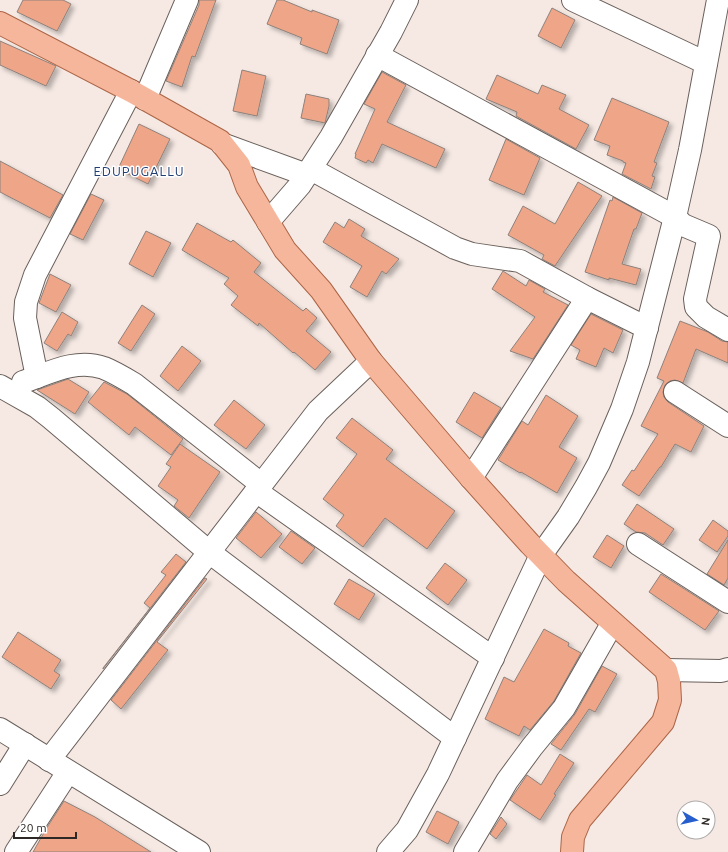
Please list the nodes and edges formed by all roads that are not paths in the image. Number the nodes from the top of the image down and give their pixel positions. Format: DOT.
graph roads {
  1 [pos="187,0"];
  2 [pos="407,0"];
  3 [pos="573,0"];
  4 [pos="718,0"];
  5 [pos="0,23"];
  6 [pos="377,55"];
  7 [pos="706,63"];
  8 [pos="138,95"];
  9 [pos="222,144"];
  10 [pos="308,172"];
  11 [pos="268,222"];
  12 [pos="687,225"];
  13 [pos="587,298"];
  14 [pos="647,328"];
  15 [pos="728,330"];
  16 [pos="372,361"];
  17 [pos="37,377"];
  18 [pos="3,387"];
  19 [pos="675,392"];
  20 [pos="728,426"];
  21 [pos="471,478"];
  22 [pos="259,488"];
  23 [pos="638,544"];
  24 [pos="209,552"];
  25 [pos="541,555"];
  26 [pos="728,602"];
  27 [pos="612,624"];
  28 [pos="493,658"];
  29 [pos="728,669"];
  30 [pos="666,670"];
  31 [pos="0,729"];
  32 [pos="455,738"];
  33 [pos="25,744"];
  34 [pos="49,760"];
  35 [pos="68,772"];
  36 [pos="0,784"];
  37 [pos="16,852"];
  38 [pos="199,852"];
  39 [pos="388,852"];
  40 [pos="465,852"];
  41 [pos="572,852"];
  1 -- 8 [label="street"];
  2 -- 6 [label="street"];
  3 -- 7 [label="street"];
  4 -- 7 [label="street"];
  5 -- 8 [label="main road"];
  6 -- 10 [label="street"];
  6 -- 12 [label="street"];
  7 -- 12 [label="street"];
  8 -- 9 [label="main road"];
  8 -- 17 [label="street"];
  9 -- 10 [label="street"];
  9 -- 11 [label="main road"];
  10 -- 11 [label="street"];
  10 -- 13 [label="street"];
  11 -- 16 [label="main road"];
  12 -- 14 [label="street"];
  12 -- 15 [label="street"];
  13 -- 14 [label="street"];
  13 -- 21 [label="street"];
  14 -- 25 [label="street"];
  16 -- 21 [label="main road"];
  16 -- 22 [label="street"];
  17 -- 18 [label="street"];
  17 -- 22 [label="street"];
  18 -- 24 [label="street"];
  19 -- 20 [label="street"];
  21 -- 25 [label="main road"];
  22 -- 24 [label="street"];
  22 -- 28 [label="street"];
  23 -- 26 [label="street"];
  24 -- 32 [label="street"];
  24 -- 34 [label="street"];
  25 -- 27 [label="main road"];
  25 -- 28 [label="street"];
  27 -- 30 [label="main road"];
  27 -- 40 [label="street"];
  28 -- 32 [label="street"];
  29 -- 30 [label="street"];
  30 -- 41 [label="main road"];
  31 -- 33 [label="street"];
  32 -- 39 [label="street"];
  33 -- 34 [label="street"];
  33 -- 36 [label="street"];
  34 -- 35 [label="street"];
  35 -- 37 [label="street"];
  35 -- 38 [label="street"];
}
